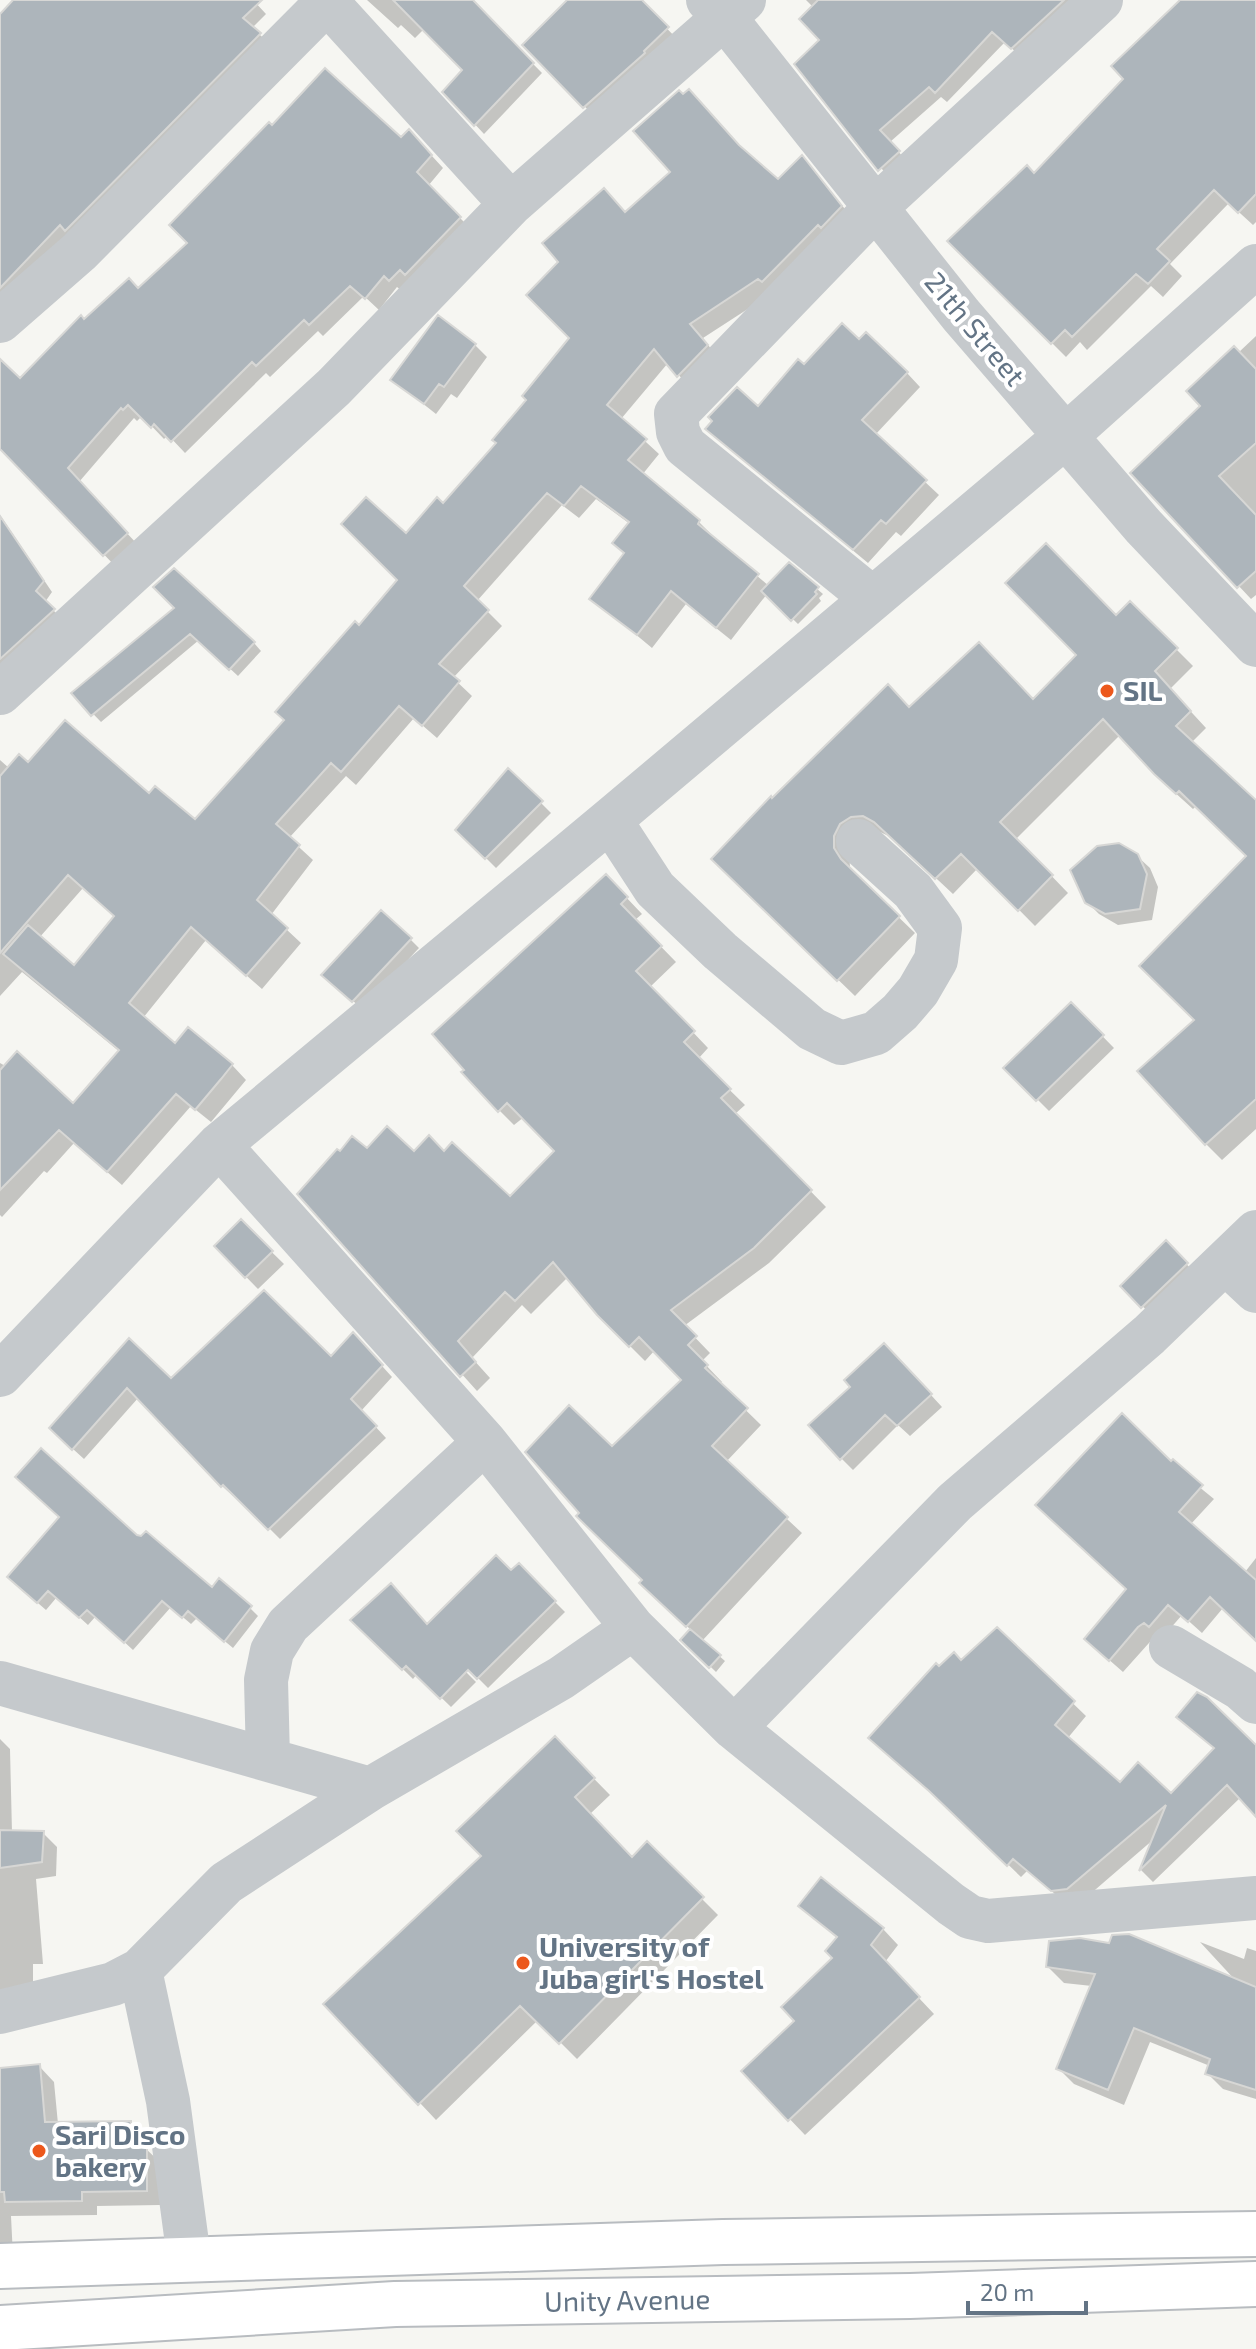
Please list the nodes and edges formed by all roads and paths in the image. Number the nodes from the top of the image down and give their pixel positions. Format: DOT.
graph roads {
  1 [pos="1101,0"];
  2 [pos="326,1"];
  3 [pos="726,6"];
  4 [pos="511,204"];
  5 [pos="875,208"];
  6 [pos="1256,266"];
  7 [pos="0,321"];
  8 [pos="1067,435"];
  9 [pos="872,598"];
  10 [pos="1251,628"];
  11 [pos="0,693"];
  12 [pos="610,820"];
  13 [pos="858,841"];
  14 [pos="219,1145"];
  15 [pos="1256,1232"];
  16 [pos="1241,1277"];
  17 [pos="0,1375"];
  18 [pos="485,1442"];
  19 [pos="633,1628"];
  20 [pos="1171,1647"];
  21 [pos="0,1683"];
  22 [pos="1256,1702"];
  23 [pos="734,1728"];
  24 [pos="268,1759"];
  25 [pos="370,1789"];
  26 [pos="1256,1898"];
  27 [pos="140,1970"];
  28 [pos="0,2012"];
  29 [pos="1256,2234"];
  30 [pos="1077,2237"];
  31 [pos="189,2258"];
  32 [pos="0,2266"];
  33 [pos="1256,2284"];
  34 [pos="1070,2289"];
  35 [pos="0,2328"];
  1 -- 5 [label="street"];
  2 -- 4 [label="street"];
  2 -- 7 [label="street"];
  3 -- 4 [label="street"];
  3 -- 5 [label="street, 21th Street"];
  4 -- 11 [label="street"];
  5 -- 8 [label="street, 21th Street"];
  5 -- 9 [label="street"];
  6 -- 8 [label="street"];
  8 -- 9 [label="street"];
  8 -- 10 [label="street, 21th Street"];
  9 -- 12 [label="street"];
  12 -- 13 [label="street"];
  12 -- 14 [label="street"];
  14 -- 17 [label="street"];
  14 -- 18 [label="street"];
  15 -- 16 [label="street"];
  16 -- 23 [label="street"];
  18 -- 19 [label="street"];
  18 -- 24 [label="street"];
  19 -- 23 [label="street"];
  19 -- 25 [label="street"];
  20 -- 22 [label="street"];
  21 -- 24 [label="street"];
  23 -- 26 [label="street"];
  24 -- 25 [label="street"];
  25 -- 27 [label="street"];
  27 -- 28 [label="street"];
  27 -- 31 [label="street"];
  29 -- 30 [label="main road, Unity Avenue"];
  30 -- 31 [label="main road, Unity Avenue"];
  30 -- 34 [label="main road"];
  31 -- 32 [label="main road, Unity Avenue"];
  33 -- 34 [label="main road, Unity Avenue"];
  34 -- 35 [label="main road, Unity Avenue"];
}
